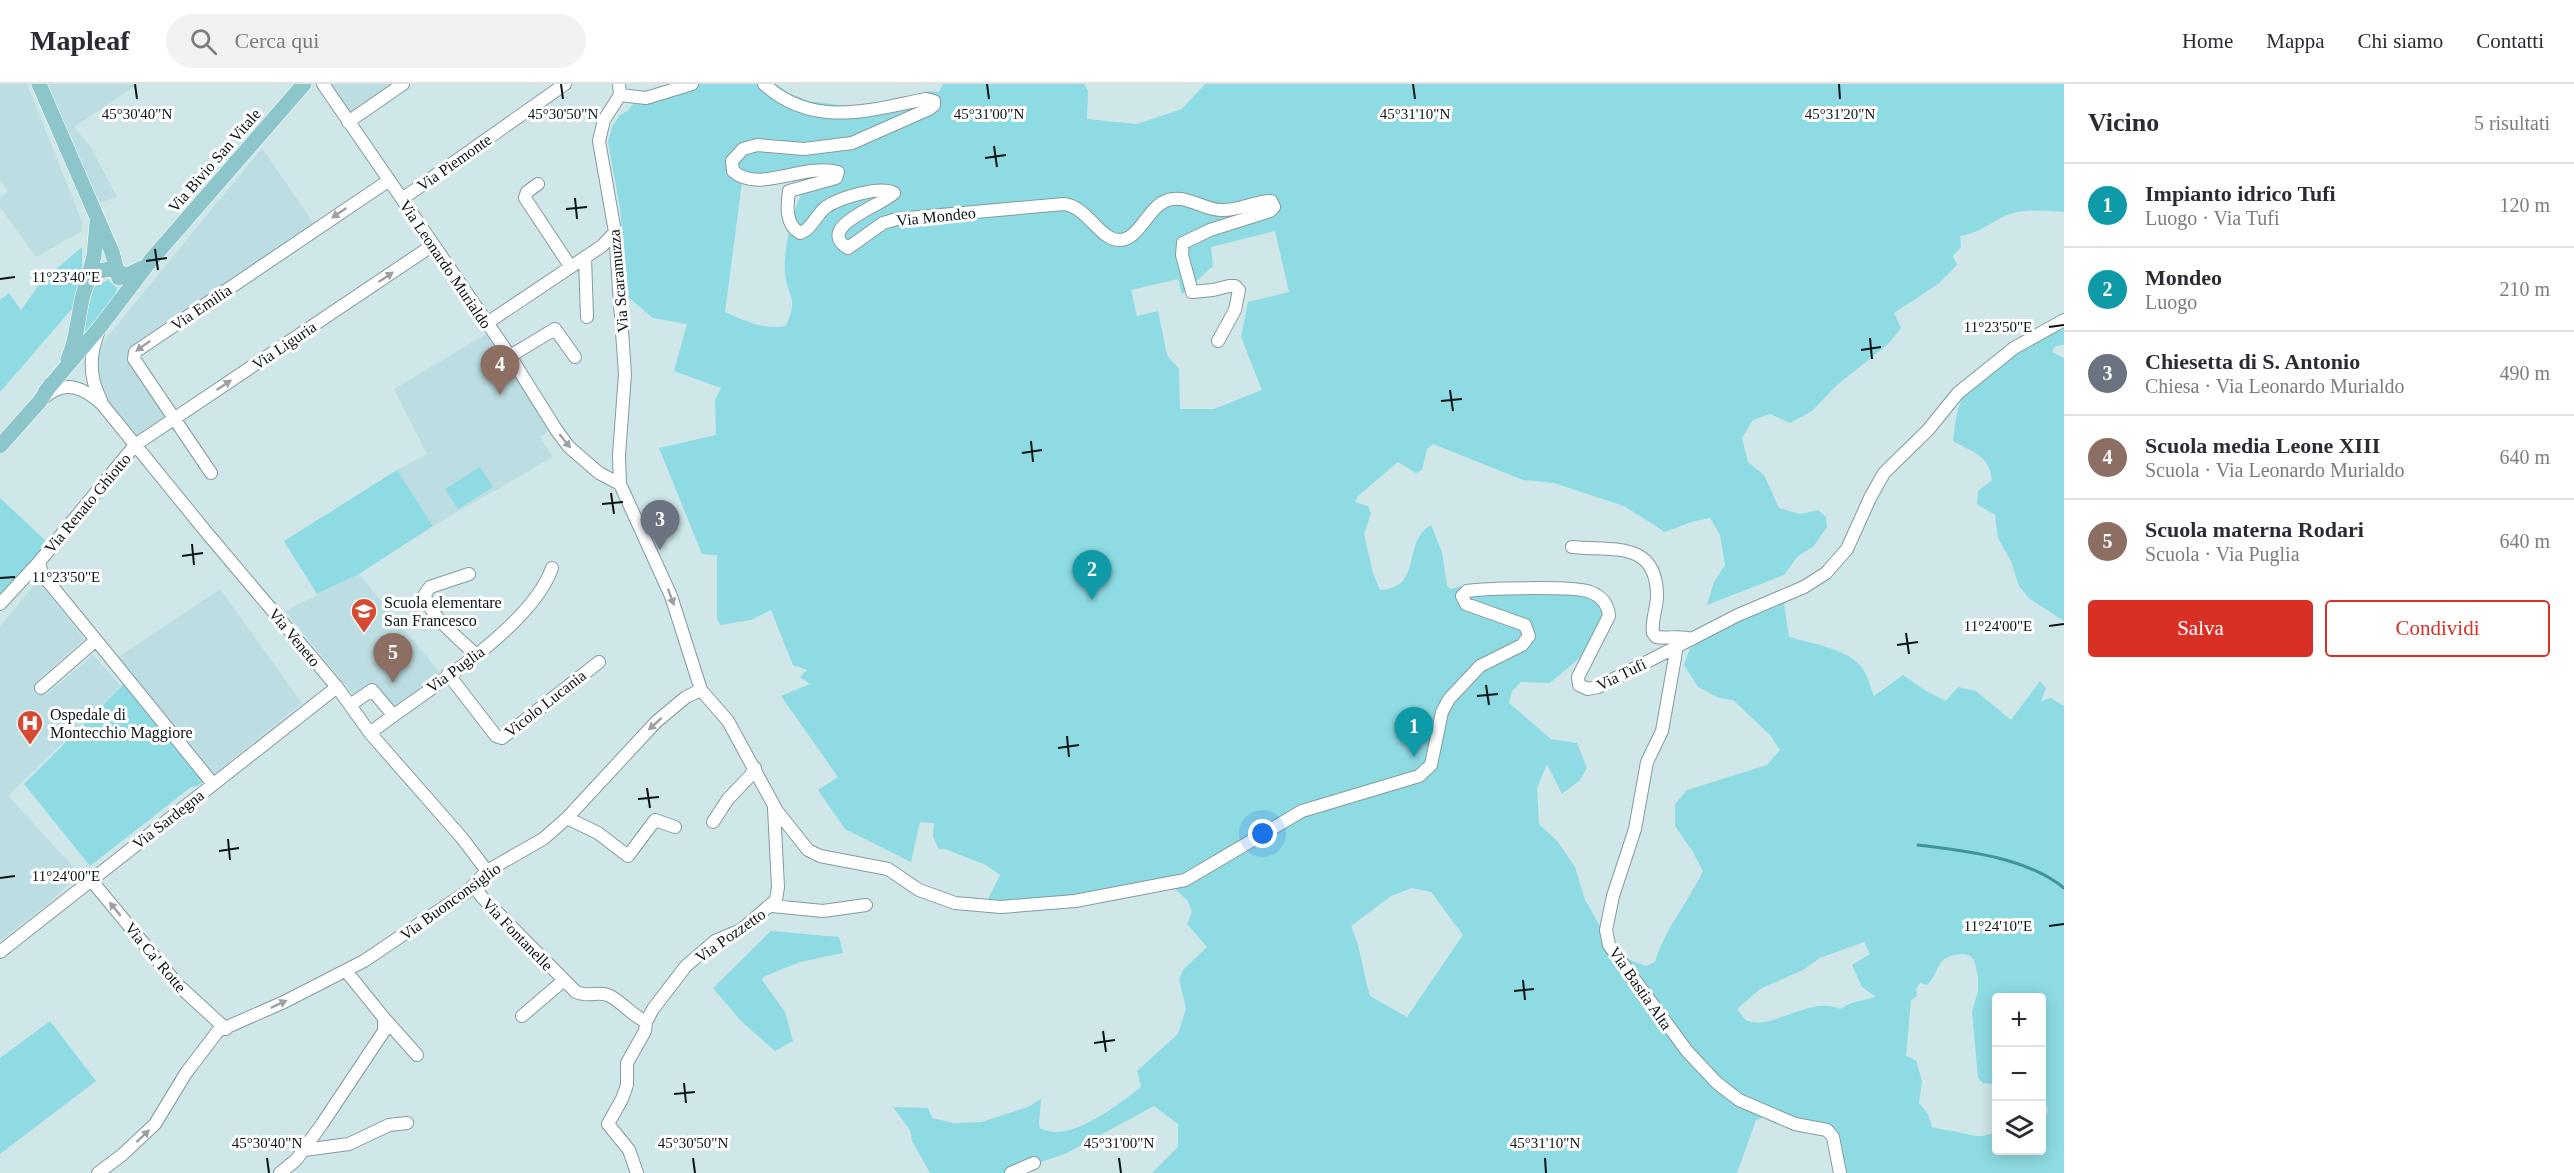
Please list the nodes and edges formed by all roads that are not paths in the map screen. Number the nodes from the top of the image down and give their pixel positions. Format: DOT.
graph roads {
  1 [pos="39,84"];
  2 [pos="304,84"];
  3 [pos="323,84"];
  4 [pos="404,84"];
  5 [pos="565,84"];
  6 [pos="692,84"];
  7 [pos="764,84"];
  8 [pos="619,90"];
  9 [pos="348,122"];
  10 [pos="388,181"];
  11 [pos="538,184"];
  12 [pos="402,199"];
  13 [pos="97,220"];
  14 [pos="615,232"];
  15 [pos="433,246"];
  16 [pos="585,257"];
  17 [pos="151,260"];
  18 [pos="570,266"];
  19 [pos="117,272"];
  20 [pos="87,283"];
  21 [pos="123,295"];
  22 [pos="587,317"];
  23 [pos="2064,320"];
  24 [pos="487,323"];
  25 [pos="100,327"];
  26 [pos="1218,341"];
  27 [pos="510,356"];
  28 [pos="575,357"];
  29 [pos="42,397"];
  30 [pos="102,404"];
  31 [pos="175,418"];
  32 [pos="135,445"];
  33 [pos="0,446"];
  34 [pos="211,473"];
  35 [pos="620,484"];
  36 [pos="1572,547"];
  37 [pos="39,562"];
  38 [pos="552,568"];
  39 [pos="469,574"];
  40 [pos="0,604"];
  41 [pos="1692,639"];
  42 [pos="96,640"];
  43 [pos="1677,646"];
  44 [pos="476,655"];
  45 [pos="599,662"];
  46 [pos="448,674"];
  47 [pos="337,687"];
  48 [pos="41,688"];
  49 [pos="701,690"];
  50 [pos="350,705"];
  51 [pos="393,715"];
  52 [pos="370,733"];
  53 [pos="754,768"];
  54 [pos="213,784"];
  55 [pos="772,801"];
  56 [pos="567,818"];
  57 [pos="713,822"];
  58 [pos="675,827"];
  59 [pos="487,871"];
  60 [pos="91,880"];
  61 [pos="475,886"];
  62 [pos="866,905"];
  63 [pos="772,906"];
  64 [pos="0,952"];
  65 [pos="346,971"];
  66 [pos="563,981"];
  67 [pos="522,1016"];
  68 [pos="384,1018"];
  69 [pos="646,1022"];
  70 [pos="225,1029"];
  71 [pos="417,1055"];
  72 [pos="407,1123"];
  73 [pos="304,1150"];
  74 [pos="1034,1162"];
  75 [pos="98,1173"];
  76 [pos="280,1173"];
  77 [pos="637,1173"];
  78 [pos="1011,1173"];
  79 [pos="1840,1173"];
  1 -- 13 [label="main road"];
  2 -- 17 [label="main road, Via Bivio San Vitale"];
  3 -- 9 [label="street, Via Leonardo Murialdo"];
  4 -- 9 [label="street"];
  5 -- 12 [label="street, Via Piemonte"];
  6 -- 8 [label="street"];
  7 -- 26 [label="street, Via Mondeo"];
  8 -- 14 [label="street, Via Scaramuzza"];
  9 -- 10 [label="street, Via Leonardo Murialdo"];
  10 -- 12 [label="street, Via Leonardo Murialdo"];
  10 -- 31 [label="street, Via Emilia, one-way"];
  11 -- 18 [label="street"];
  12 -- 15 [label="street, Via Leonardo Murialdo"];
  13 -- 19 [label="main road"];
  13 -- 20 [label="main road"];
  14 -- 16 [label="street"];
  14 -- 35 [label="street, Via Scaramuzza"];
  15 -- 24 [label="street, Via Leonardo Murialdo"];
  31 -- 15 [label="street, Via Liguria, one-way"];
  16 -- 18 [label="street"];
  16 -- 22 [label="street"];
  17 -- 19 [label="main road, Via Bivio San Vitale"];
  17 -- 21 [label="main road, Via Bivio San Vitale"];
  18 -- 24 [label="street"];
  19 -- 20 [label="main road, Via Bivio San Vitale"];
  19 -- 21 [label="main road"];
  20 -- 29 [label="main road, Via Bivio San Vitale"];
  21 -- 25 [label="main road, Via Bivio San Vitale"];
  23 -- 41 [label="street, Via Tufi"];
  24 -- 27 [label="street, Via Leonardo Murialdo"];
  25 -- 29 [label="main road, Via Bivio San Vitale"];
  25 -- 30 [label="street, Via Veneto"];
  27 -- 28 [label="street"];
  27 -- 35 [label="street, Via Leonardo Murialdo, one-way"];
  29 -- 30 [label="street, Via Veneto"];
  29 -- 33 [label="main road, Via Bivio San Vitale"];
  30 -- 32 [label="street, Via Veneto"];
  31 -- 32 [label="street, Via Liguria"];
  31 -- 34 [label="street, Via Emilia"];
  32 -- 37 [label="street, Via Renato Ghiotto"];
  32 -- 47 [label="street, Via Veneto"];
  35 -- 49 [label="street, one-way"];
  36 -- 41 [label="street"];
  37 -- 40 [label="street, Via Renato Ghiotto"];
  37 -- 42 [label="street, Via Renato Ghiotto"];
  38 -- 44 [label="street, Via Puglia"];
  39 -- 44 [label="street"];
  41 -- 43 [label="street, Via Tufi"];
  42 -- 48 [label="street"];
  42 -- 54 [label="street, Via Renato Ghiotto"];
  43 -- 55 [label="street, Via Tufi"];
  43 -- 79 [label="street, Via Bastia Alta"];
  44 -- 46 [label="street, Via Puglia"];
  45 -- 46 [label="street, Vicolo Lucania"];
  46 -- 51 [label="street, Via Puglia"];
  47 -- 50 [label="street, Via Veneto"];
  47 -- 54 [label="street, Via Sardegna"];
  49 -- 53 [label="street"];
  49 -- 56 [label="street, Via Buonconsiglio, one-way"];
  50 -- 51 [label="street"];
  50 -- 52 [label="street, Via Veneto"];
  51 -- 52 [label="street, Via Puglia"];
  52 -- 59 [label="street, Via Veneto"];
  53 -- 55 [label="street"];
  53 -- 57 [label="street"];
  54 -- 60 [label="street, Via Sardegna"];
  55 -- 63 [label="street, Via Pozzetto"];
  56 -- 58 [label="street"];
  56 -- 59 [label="street, Via Buonconsiglio"];
  59 -- 61 [label="street, Via Buonconsiglio"];
  60 -- 64 [label="street, Via Sardegna"];
  70 -- 60 [label="street, Via Ca' Rotte, one-way"];
  61 -- 65 [label="street, Via Buonconsiglio"];
  61 -- 66 [label="street, Via Fontanelle"];
  62 -- 63 [label="street, Via Pozzetto"];
  63 -- 69 [label="street, Via Pozzetto"];
  65 -- 68 [label="street"];
  70 -- 65 [label="street, Via Buonconsiglio, one-way"];
  66 -- 67 [label="street, Via Fontanelle"];
  66 -- 69 [label="street, Via Fontanelle"];
  68 -- 71 [label="street"];
  68 -- 73 [label="street"];
  69 -- 77 [label="street"];
  75 -- 70 [label="street, Via Buonconsiglio, one-way"];
  72 -- 73 [label="street"];
  73 -- 76 [label="street"];
  74 -- 78 [label="street"];
}
